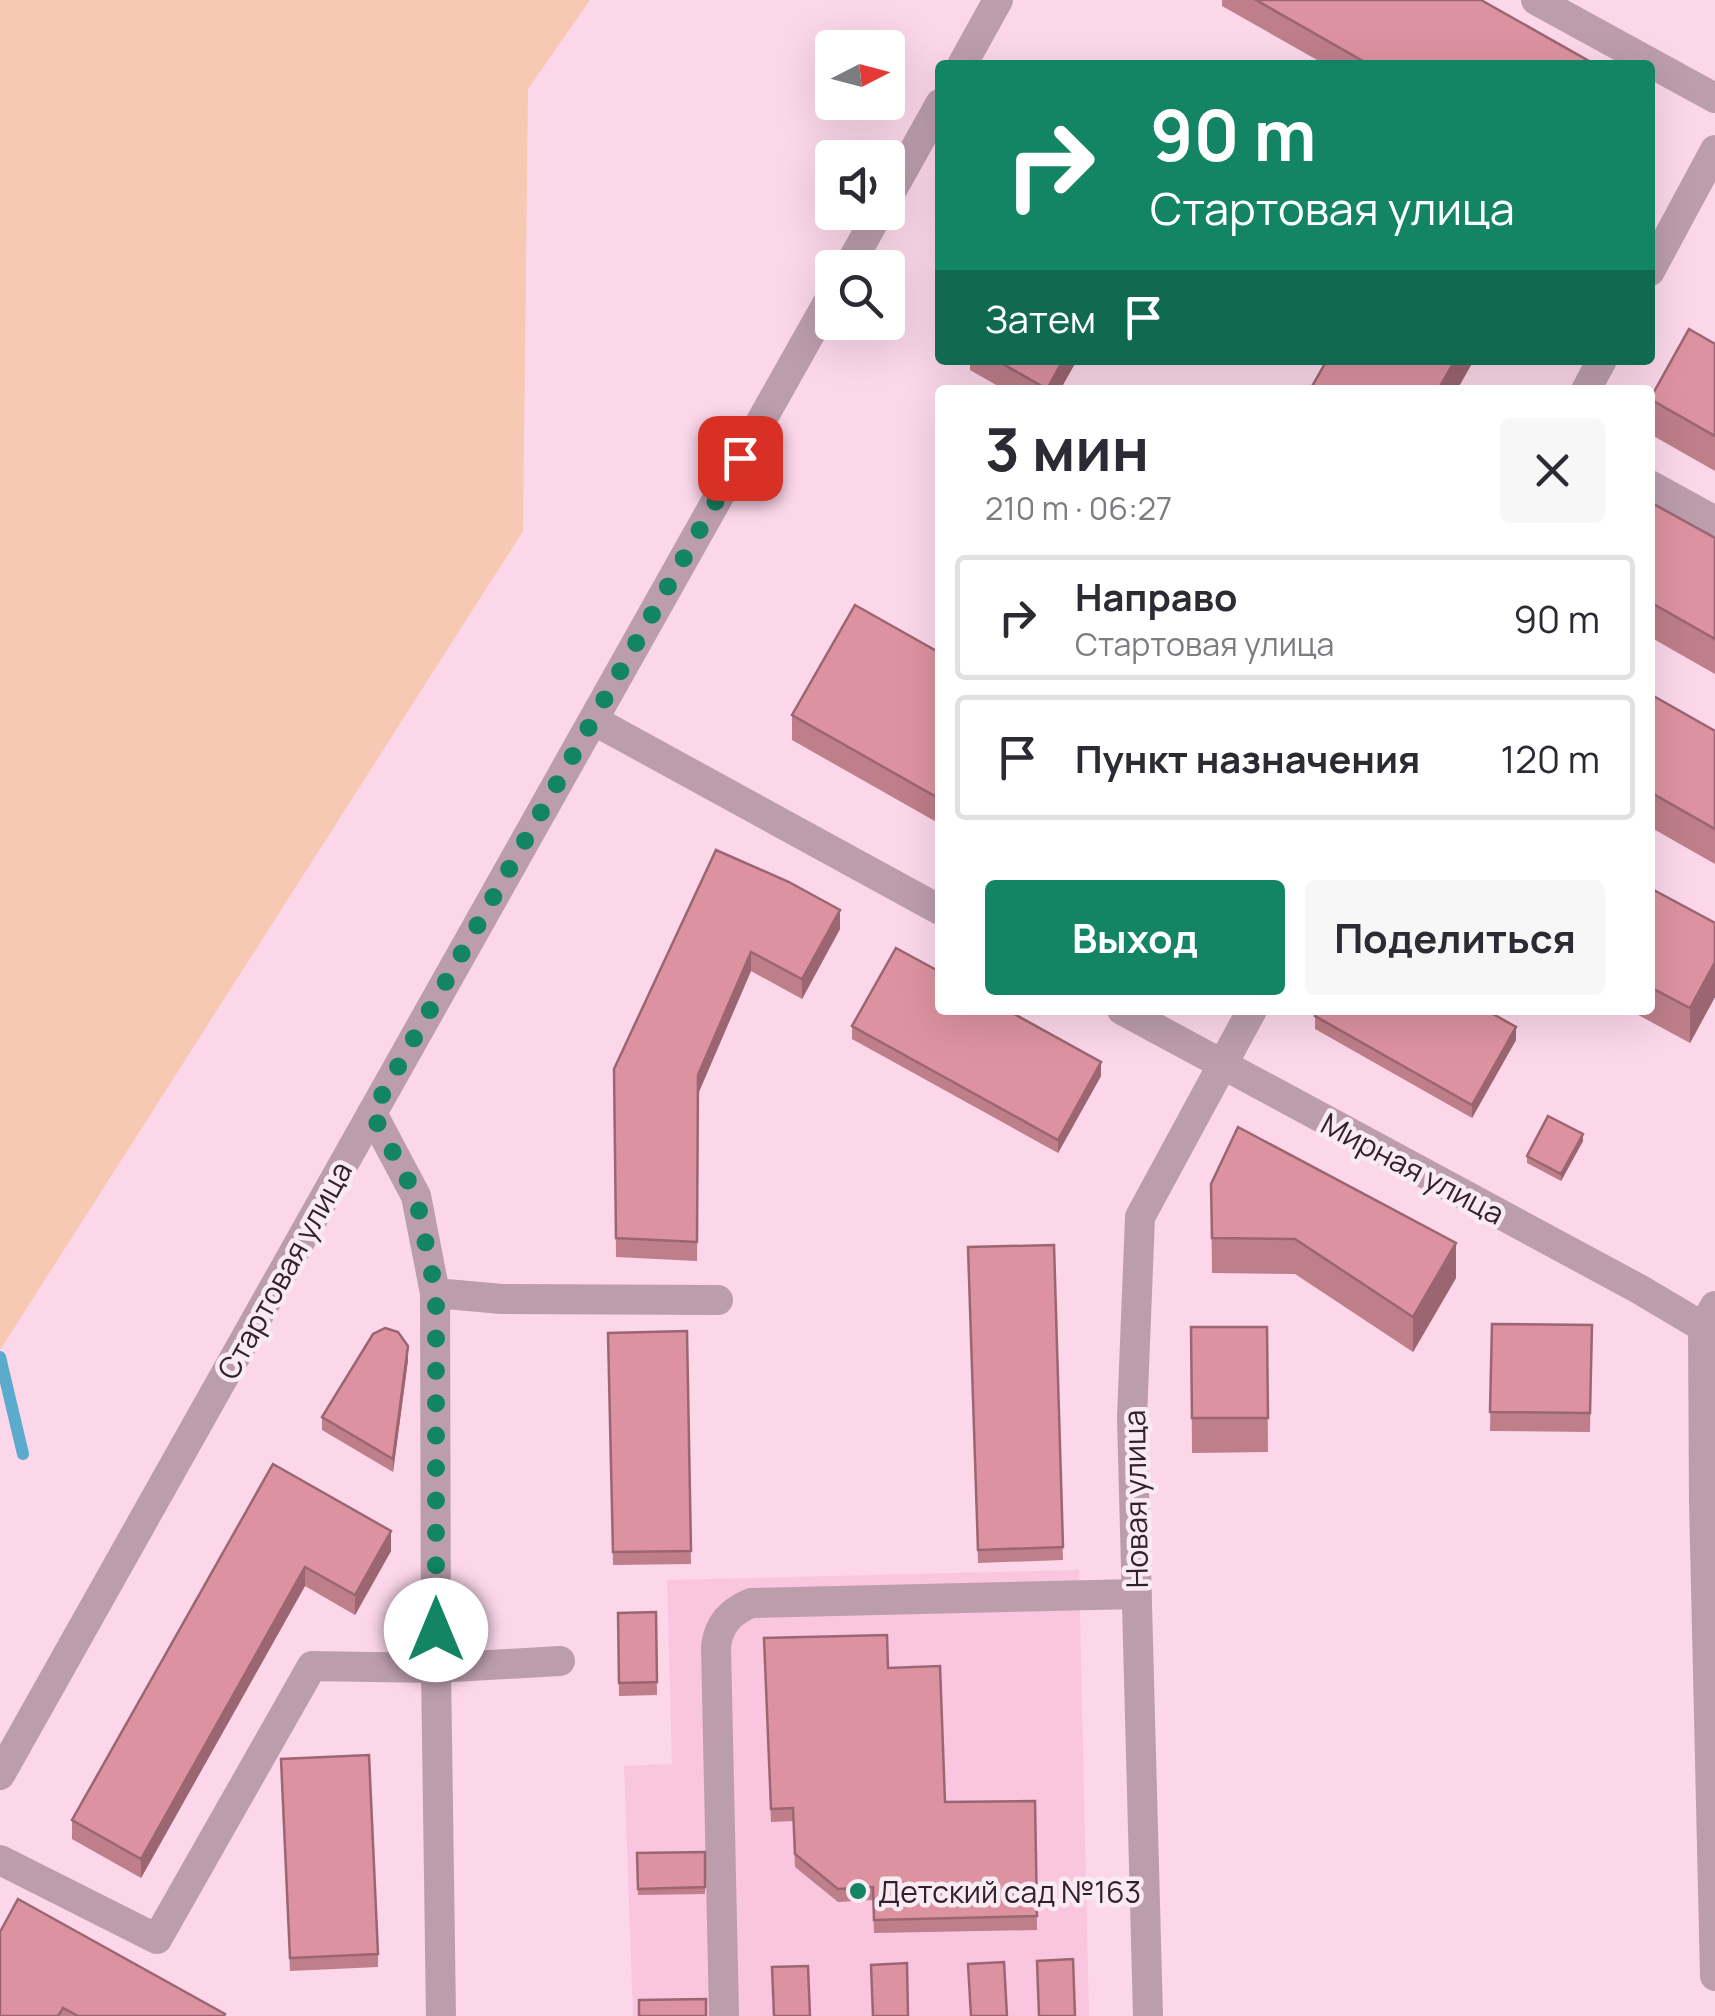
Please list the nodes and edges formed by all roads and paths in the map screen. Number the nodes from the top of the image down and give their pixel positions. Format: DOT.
graph roads {
  1 [pos="998,0"];
  2 [pos="1536,0"];
  3 [pos="965,60"];
  4 [pos="1646,60"];
  5 [pos="1655,65"];
  6 [pos="1715,98"];
  7 [pos="935,113"];
  8 [pos="1715,150"];
  9 [pos="905,167"];
  10 [pos="1655,261"];
  11 [pos="815,325"];
  12 [pos="1655,488"];
  13 [pos="1715,521"];
  14 [pos="593,720"];
  15 [pos="935,907"];
  16 [pos="1131,1015"];
  17 [pos="1249,1015"];
  18 [pos="1222,1065"];
  19 [pos="372,1113"];
  20 [pos="436,1293"];
  21 [pos="718,1300"];
  22 [pos="1709,1317"];
  23 [pos="1137,1594"];
  24 [pos="560,1660"];
  25 [pos="436,1668"];
  26 [pos="0,1775"];
  27 [pos="0,1860"];
  28 [pos="1715,1976"];
  29 [pos="441,2016"];
  30 [pos="724,2016"];
  31 [pos="1148,2016"];
  1 -- 3 [label="street"];
  2 -- 4 [label="street"];
  5 -- 6 [label="street"];
  7 -- 9 [label="street"];
  8 -- 10 [label="street"];
  11 -- 14 [label="street, Стартовая улица"];
  12 -- 13 [label="street"];
  14 -- 15 [label="street"];
  14 -- 19 [label="street, Стартовая улица"];
  16 -- 18 [label="street, Мирная улица"];
  17 -- 18 [label="street, Новая улица"];
  18 -- 22 [label="street, Мирная улица"];
  18 -- 23 [label="street, Новая улица"];
  19 -- 20 [label="street"];
  19 -- 26 [label="street, Стартовая улица"];
  20 -- 21 [label="street"];
  20 -- 25 [label="street"];
  22 -- 28 [label="street"];
  23 -- 30 [label="street"];
  23 -- 31 [label="street, Новая улица"];
  24 -- 25 [label="street"];
  25 -- 27 [label="street"];
  25 -- 29 [label="street"];
}
